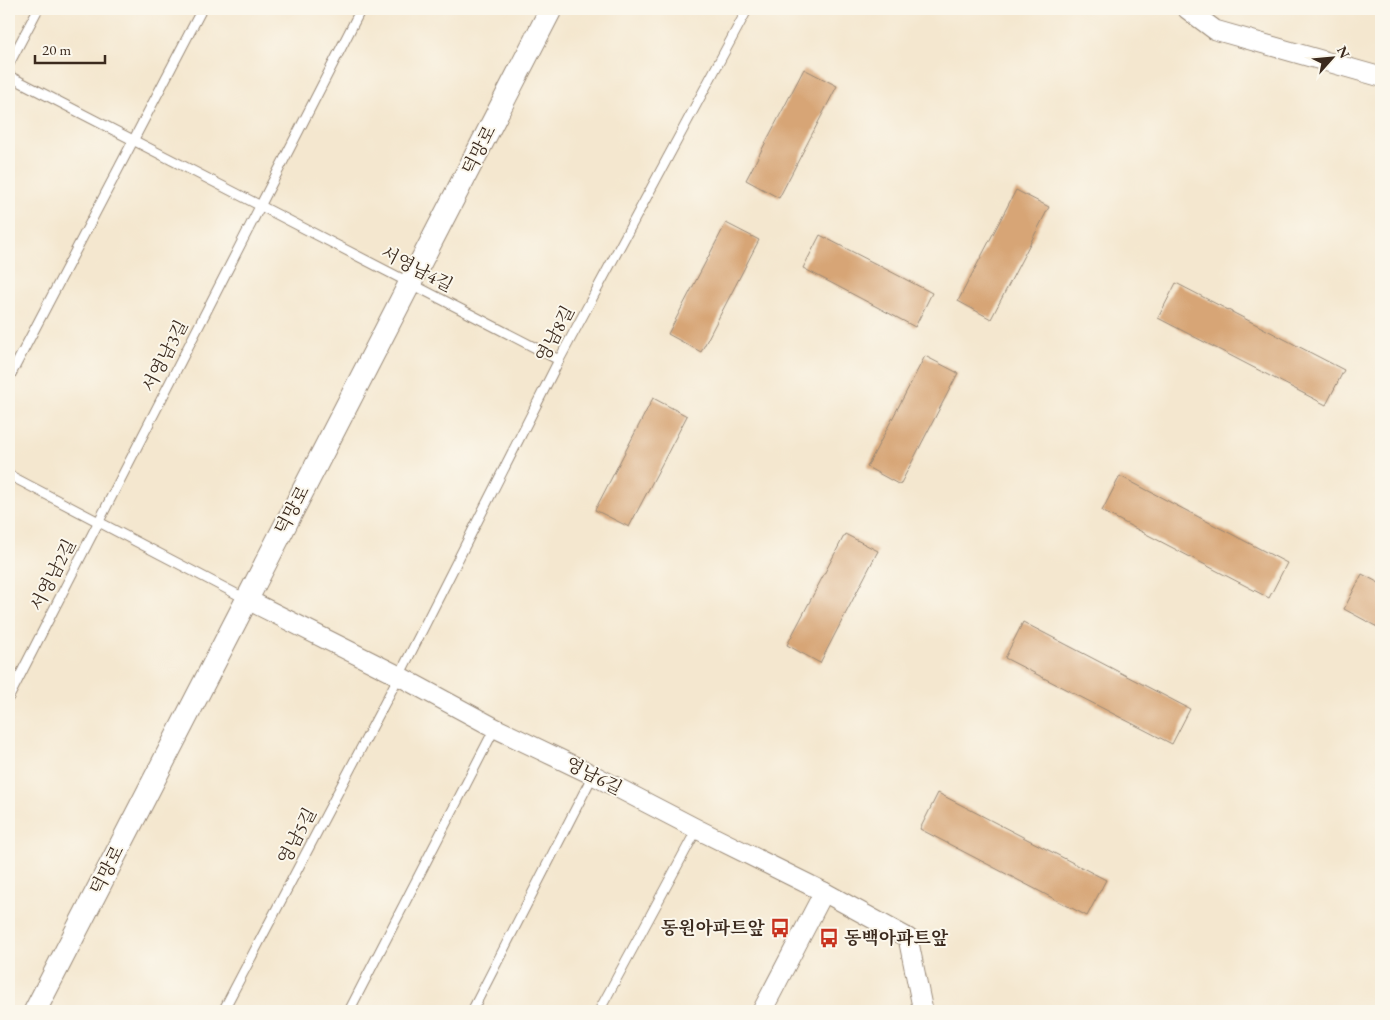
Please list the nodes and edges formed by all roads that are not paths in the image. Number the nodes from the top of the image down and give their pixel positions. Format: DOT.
graph roads {
  1 [pos="38,9"];
  2 [pos="202,9"];
  3 [pos="361,9"];
  4 [pos="551,9"];
  5 [pos="1187,9"];
  6 [pos="746,10"];
  7 [pos="9,64"];
  8 [pos="9,76"];
  9 [pos="1381,77"];
  10 [pos="133,140"];
  11 [pos="260,206"];
  12 [pos="411,284"];
  13 [pos="559,360"];
  14 [pos="9,378"];
  15 [pos="9,475"];
  16 [pos="98,521"];
  17 [pos="246,598"];
  18 [pos="399,676"];
  19 [pos="9,697"];
  20 [pos="495,728"];
  21 [pos="593,774"];
  22 [pos="697,829"];
  23 [pos="824,892"];
  24 [pos="35,1011"];
  25 [pos="223,1011"];
  26 [pos="349,1011"];
  27 [pos="472,1011"];
  28 [pos="599,1011"];
  29 [pos="762,1011"];
  30 [pos="922,1011"];
  1 -- 7 [label="lane"];
  2 -- 10 [label="lane"];
  3 -- 11 [label="lane"];
  4 -- 12 [label="street, 덕망로"];
  5 -- 9 [label="street"];
  6 -- 13 [label="lane, 영남8길"];
  8 -- 10 [label="lane, 서영남4길"];
  10 -- 11 [label="lane, 서영남4길"];
  10 -- 14 [label="lane"];
  11 -- 12 [label="lane, 서영남4길"];
  11 -- 16 [label="lane, 서영남3길"];
  12 -- 13 [label="lane, 서영남4길"];
  12 -- 17 [label="street, 덕망로"];
  13 -- 18 [label="lane, 영남8길"];
  15 -- 16 [label="lane"];
  16 -- 17 [label="lane"];
  16 -- 19 [label="lane, 서영남2길"];
  17 -- 18 [label="street, 영남6길"];
  17 -- 24 [label="street, 덕망로"];
  18 -- 20 [label="street, 영남6길"];
  18 -- 25 [label="lane, 영남5길"];
  20 -- 21 [label="street, 영남6길"];
  20 -- 26 [label="lane"];
  21 -- 22 [label="street, 영남6길"];
  21 -- 27 [label="lane"];
  22 -- 23 [label="street, 영남6길"];
  22 -- 28 [label="lane"];
  23 -- 29 [label="street"];
  23 -- 30 [label="street, 영남6길"];
}
